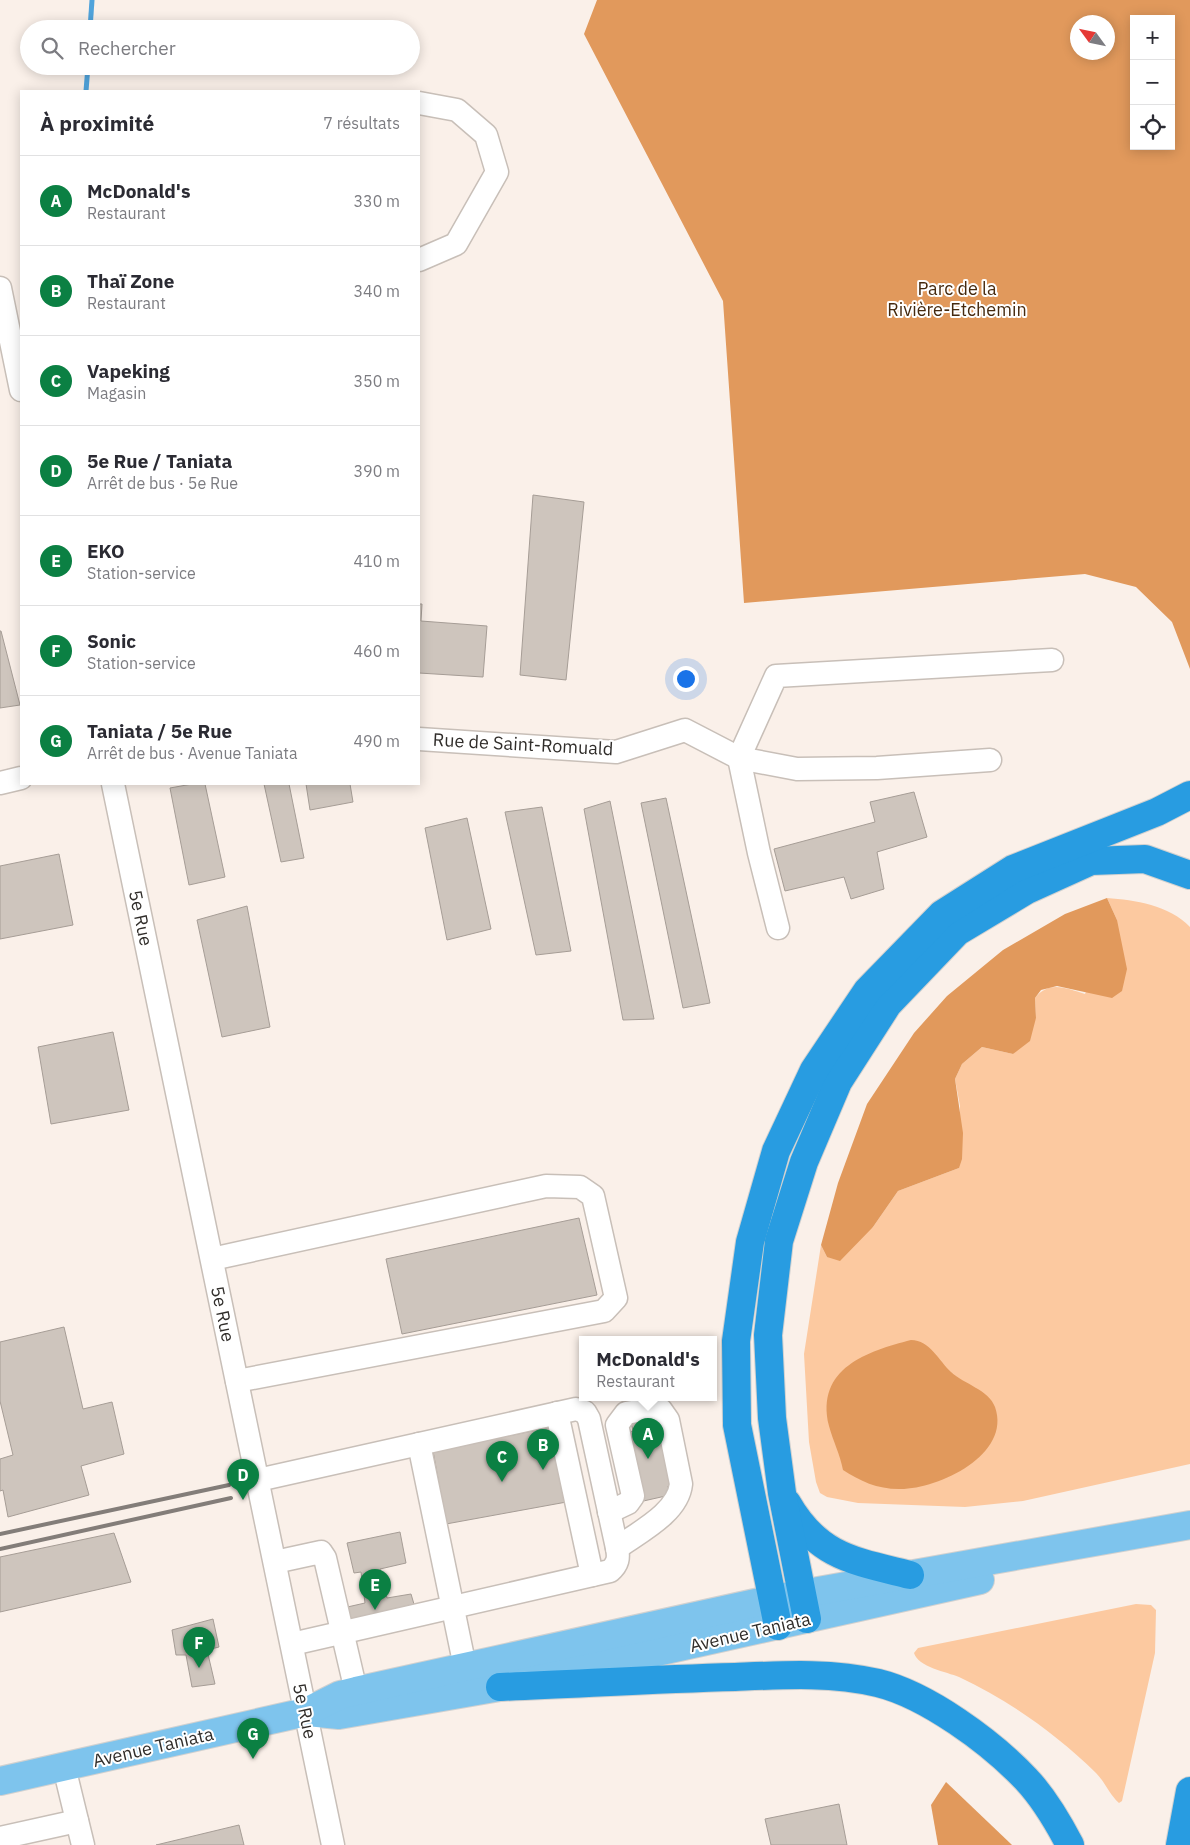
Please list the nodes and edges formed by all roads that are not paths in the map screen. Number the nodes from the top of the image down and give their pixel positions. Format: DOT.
graph roads {
  1 [pos="420,103"];
  2 [pos="420,260"];
  3 [pos="0,288"];
  4 [pos="16,340"];
  5 [pos="20,380"];
  6 [pos="1052,660"];
  7 [pos="420,739"];
  8 [pos="739,758"];
  9 [pos="990,760"];
  10 [pos="20,778"];
  11 [pos="0,783"];
  12 [pos="113,785"];
  13 [pos="1190,796"];
  14 [pos="1190,875"];
  15 [pos="778,928"];
  16 [pos="212,1259"];
  17 [pos="237,1381"];
  18 [pos="557,1413"];
  19 [pos="419,1444"];
  20 [pos="258,1480"];
  21 [pos="782,1493"];
  22 [pos="609,1512"];
  23 [pos="1190,1526"];
  24 [pos="617,1548"];
  25 [pos="275,1562"];
  26 [pos="592,1575"];
  27 [pos="910,1575"];
  28 [pos="773,1599"];
  29 [pos="452,1607"];
  30 [pos="804,1607"];
  31 [pos="778,1626"];
  32 [pos="342,1632"];
  33 [pos="292,1644"];
  34 [pos="464,1667"];
  35 [pos="500,1687"];
  36 [pos="356,1691"];
  37 [pos="306,1712"];
  38 [pos="64,1766"];
  39 [pos="0,1781"];
  40 [pos="1190,1791"];
  41 [pos="77,1821"];
  42 [pos="0,1838"];
  43 [pos="83,1845"];
  44 [pos="333,1845"];
  45 [pos="1070,1845"];
  46 [pos="1180,1845"];
  1 -- 2 [label="street"];
  3 -- 4 [label="street"];
  4 -- 5 [label="street"];
  6 -- 8 [label="street"];
  7 -- 8 [label="street, Rue de Saint-Romuald"];
  8 -- 9 [label="street"];
  8 -- 15 [label="street"];
  10 -- 11 [label="street"];
  12 -- 16 [label="street, 5e Rue"];
  13 -- 28 [label="highway"];
  14 -- 21 [label="highway"];
  16 -- 17 [label="street, 5e Rue"];
  16 -- 17 [label="street"];
  17 -- 20 [label="street, 5e Rue"];
  18 -- 19 [label="street"];
  18 -- 22 [label="street"];
  18 -- 26 [label="street"];
  19 -- 20 [label="street"];
  19 -- 29 [label="street"];
  20 -- 25 [label="street, 5e Rue"];
  21 -- 27 [label="highway"];
  21 -- 30 [label="highway"];
  22 -- 24 [label="street"];
  22 -- 24 [label="street"];
  23 -- 27 [label="main road, Avenue Taniata"];
  23 -- 30 [label="main road, Avenue Taniata"];
  24 -- 26 [label="street"];
  25 -- 32 [label="street"];
  25 -- 33 [label="street, 5e Rue"];
  26 -- 29 [label="street"];
  27 -- 30 [label="main road, Avenue Taniata"];
  28 -- 30 [label="main road, Avenue Taniata"];
  28 -- 31 [label="highway"];
  28 -- 34 [label="main road, Avenue Taniata"];
  29 -- 32 [label="street"];
  29 -- 34 [label="street"];
  30 -- 31 [label="main road, Avenue Taniata"];
  31 -- 35 [label="main road, Avenue Taniata"];
  32 -- 33 [label="street"];
  32 -- 36 [label="street"];
  33 -- 37 [label="street, 5e Rue"];
  34 -- 36 [label="main road, Avenue Taniata"];
  35 -- 37 [label="main road, Avenue Taniata"];
  35 -- 45 [label="highway"];
  36 -- 37 [label="main road, Avenue Taniata"];
  37 -- 38 [label="main road, Avenue Taniata"];
  37 -- 44 [label="street, 5e Rue"];
  38 -- 39 [label="main road, Avenue Taniata"];
  38 -- 41 [label="street"];
  40 -- 46 [label="highway"];
  41 -- 42 [label="street"];
  41 -- 43 [label="street"];
}
